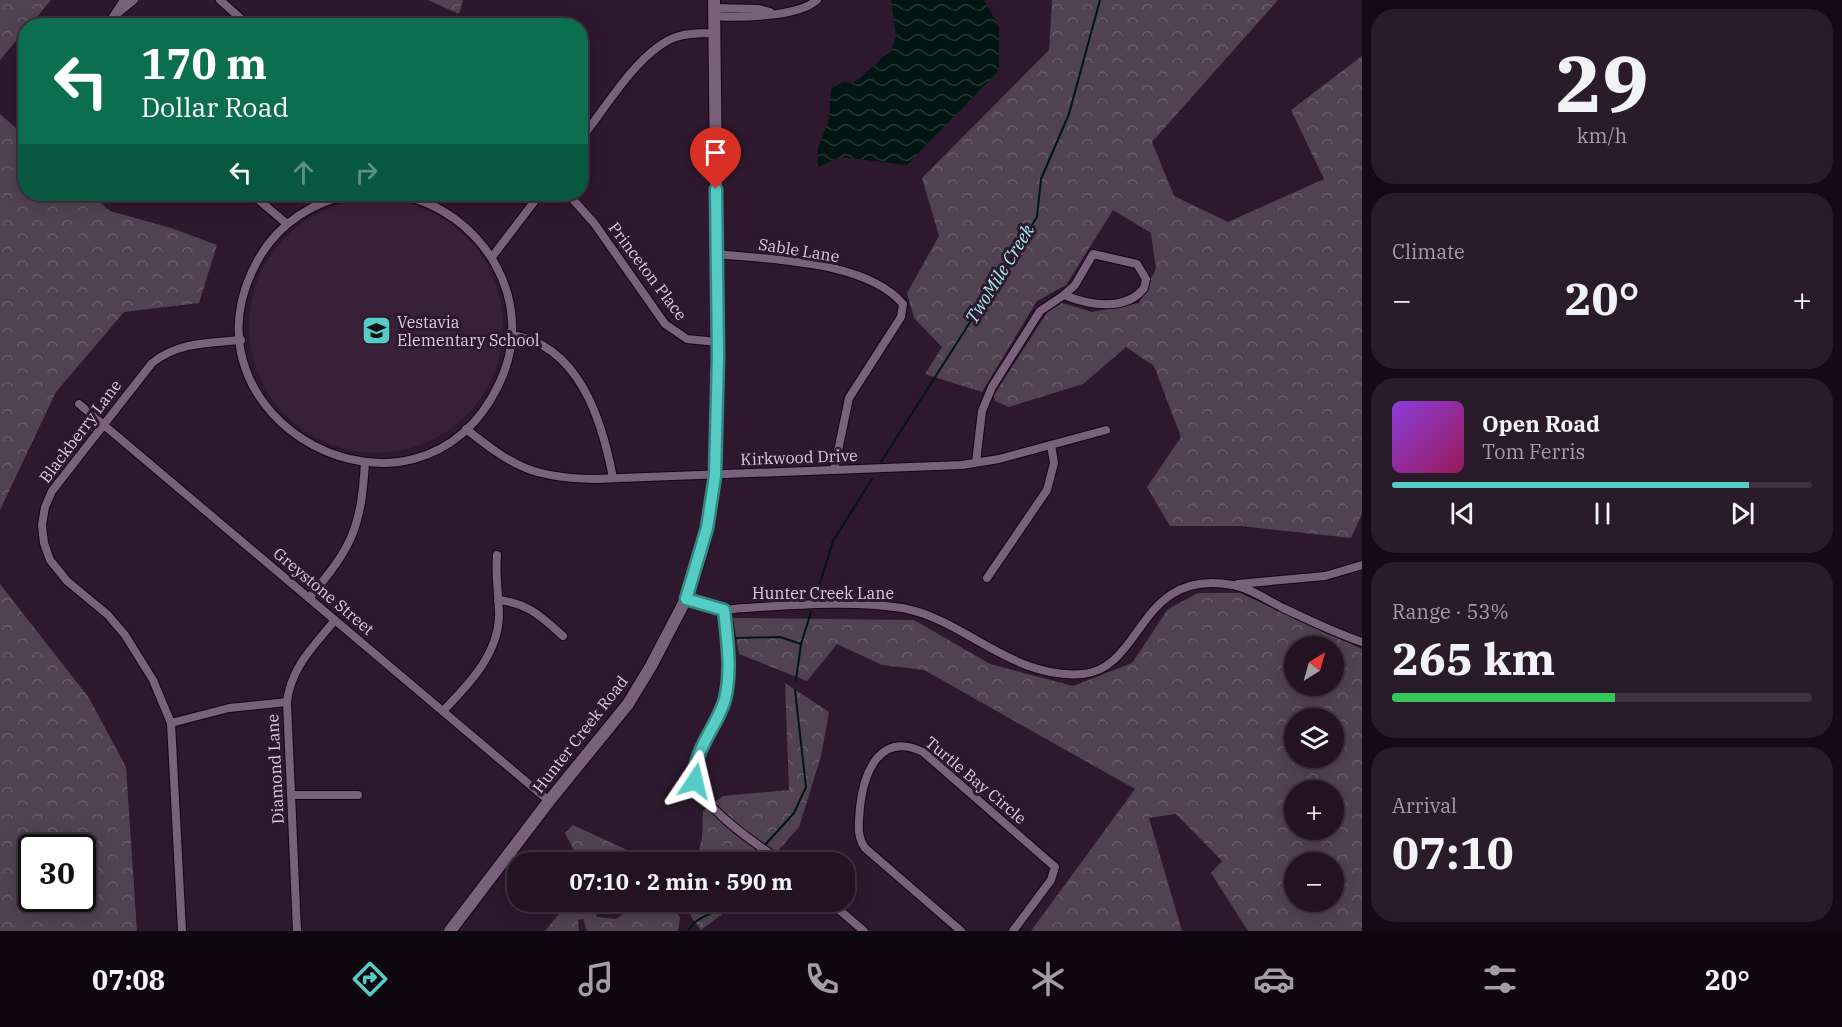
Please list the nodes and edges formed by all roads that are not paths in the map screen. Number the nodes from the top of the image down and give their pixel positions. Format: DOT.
graph roads {
  1 [pos="124,0"];
  2 [pos="134,0"];
  3 [pos="220,0"];
  4 [pos="818,0"];
  5 [pos="714,8"];
  6 [pos="117,14"];
  7 [pos="114,18"];
  8 [pos="240,18"];
  9 [pos="714,33"];
  10 [pos="588,130"];
  11 [pos="260,201"];
  12 [pos="331,201"];
  13 [pos="425,201"];
  14 [pos="535,201"];
  15 [pos="574,201"];
  16 [pos="287,224"];
  17 [pos="717,254"];
  18 [pos="492,256"];
  19 [pos="1064,295"];
  20 [pos="512,334"];
  21 [pos="241,340"];
  22 [pos="717,342"];
  23 [pos="79,404"];
  24 [pos="104,423"];
  25 [pos="466,429"];
  26 [pos="1106,430"];
  27 [pos="1051,445"];
  28 [pos="365,462"];
  29 [pos="976,462"];
  30 [pos="834,470"];
  31 [pos="715,476"];
  32 [pos="612,478"];
  33 [pos="497,555"];
  34 [pos="1362,565"];
  35 [pos="987,578"];
  36 [pos="1232,585"];
  37 [pos="309,598"];
  38 [pos="686,599"];
  39 [pos="498,600"];
  40 [pos="724,610"];
  41 [pos="335,620"];
  42 [pos="563,636"];
  43 [pos="1362,642"];
  44 [pos="287,702"];
  45 [pos="442,711"];
  46 [pos="171,723"];
  47 [pos="293,795"];
  48 [pos="358,795"];
  49 [pos="549,801"];
  50 [pos="769,852"];
  51 [pos="842,912"];
  52 [pos="182,931"];
  53 [pos="297,931"];
  54 [pos="450,931"];
  55 [pos="864,931"];
  56 [pos="961,931"];
  57 [pos="1013,931"];
  1 -- 6 [label="street"];
  2 -- 6 [label="street"];
  3 -- 8 [label="street"];
  4 -- 5 [label="street"];
  5 -- 9 [label="main road, Hunter Creek Road"];
  6 -- 7 [label="street"];
  9 -- 10 [label="street"];
  9 -- 17 [label="main road, Hunter Creek Road"];
  11 -- 16 [label="street"];
  12 -- 16 [label="street"];
  13 -- 18 [label="street"];
  14 -- 18 [label="street"];
  15 -- 22 [label="street, Princeton Place"];
  16 -- 21 [label="street"];
  17 -- 22 [label="main road, Hunter Creek Road"];
  17 -- 30 [label="street, Sable Lane"];
  18 -- 20 [label="street"];
  19 -- 19 [label="street"];
  19 -- 29 [label="street"];
  20 -- 25 [label="street"];
  20 -- 32 [label="street"];
  21 -- 24 [label="street, Blackberry Lane"];
  21 -- 28 [label="street"];
  22 -- 31 [label="main road, Hunter Creek Road"];
  23 -- 24 [label="street, Greystone Street"];
  24 -- 37 [label="street, Greystone Street"];
  24 -- 46 [label="street, Blackberry Lane"];
  25 -- 28 [label="street"];
  25 -- 32 [label="street, Kirkwood Drive"];
  26 -- 27 [label="street, Kirkwood Drive"];
  27 -- 29 [label="street, Kirkwood Drive"];
  27 -- 35 [label="street"];
  28 -- 37 [label="street"];
  29 -- 30 [label="street, Kirkwood Drive"];
  30 -- 31 [label="street, Kirkwood Drive"];
  31 -- 32 [label="street, Kirkwood Drive"];
  31 -- 38 [label="main road, Hunter Creek Road"];
  33 -- 39 [label="street"];
  34 -- 36 [label="street, Hunter Creek Lane"];
  36 -- 40 [label="street, Hunter Creek Lane"];
  36 -- 43 [label="street, Hunter Creek Lane"];
  37 -- 41 [label="street, Greystone Street"];
  38 -- 40 [label="street, Hunter Creek Lane"];
  38 -- 49 [label="main road, Hunter Creek Road"];
  39 -- 42 [label="street"];
  39 -- 45 [label="street"];
  40 -- 50 [label="street"];
  41 -- 44 [label="street, Diamond Lane"];
  41 -- 45 [label="street, Greystone Street"];
  44 -- 46 [label="street"];
  44 -- 47 [label="street, Diamond Lane"];
  45 -- 49 [label="street, Greystone Street"];
  46 -- 52 [label="street, Blackberry Lane"];
  47 -- 48 [label="street"];
  47 -- 53 [label="street, Diamond Lane"];
  49 -- 54 [label="main road, Hunter Creek Road"];
  51 -- 55 [label="street"];
  56 -- 57 [label="street, Turtle Bay Circle"];
}
